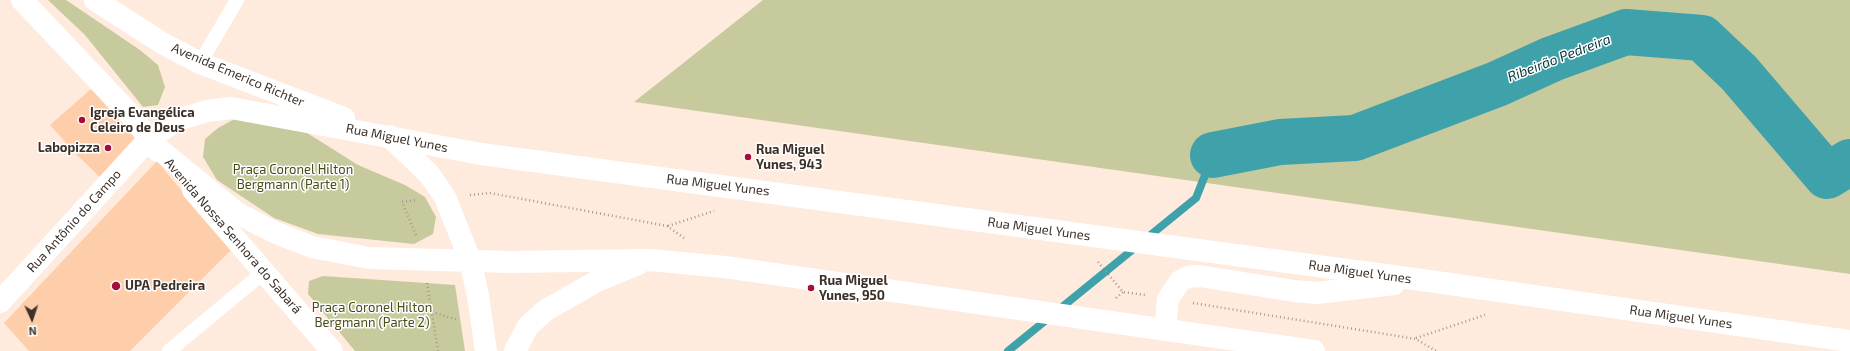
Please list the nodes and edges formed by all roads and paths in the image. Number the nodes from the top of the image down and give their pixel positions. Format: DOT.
graph roads {
  1 [pos="22,0"];
  2 [pos="95,0"];
  3 [pos="237,0"];
  4 [pos="200,63"];
  5 [pos="389,136"];
  6 [pos="148,140"];
  7 [pos="490,193"];
  8 [pos="415,200"];
  9 [pos="667,226"];
  10 [pos="416,235"];
  11 [pos="470,260"];
  12 [pos="649,260"];
  13 [pos="264,272"];
  14 [pos="1422,280"];
  15 [pos="428,288"];
  16 [pos="1123,292"];
  17 [pos="1145,295"];
  18 [pos="0,302"];
  19 [pos="1187,302"];
  20 [pos="1488,314"];
  21 [pos="1165,330"];
  22 [pos="1416,339"];
  23 [pos="1850,341"];
  24 [pos="169,351"];
  25 [pos="332,351"];
  26 [pos="438,351"];
  27 [pos="486,351"];
  28 [pos="515,351"];
  29 [pos="1314,351"];
  30 [pos="1436,351"];
  1 -- 6 [label="main road"];
  2 -- 4 [label="main road, Avenida Emerico Richter"];
  3 -- 4 [label="lane"];
  4 -- 5 [label="main road, Avenida Emerico Richter"];
  5 -- 6 [label="main road, Rua Miguel Yunes"];
  5 -- 11 [label="main road"];
  5 -- 14 [label="main road, Rua Miguel Yunes"];
  6 -- 11 [label="main road"];
  6 -- 13 [label="main road, Avenida Nossa Senhora do Sabará"];
  6 -- 18 [label="main road, Rua Antônio do Campo"];
  7 -- 9 [label="path"];
  8 -- 10 [label="path"];
  11 -- 12 [label="main road"];
  11 -- 27 [label="main road"];
  12 -- 21 [label="main road"];
  12 -- 28 [label="main road"];
  13 -- 24 [label="lane"];
  13 -- 25 [label="main road, Avenida Nossa Senhora do Sabará"];
  14 -- 21 [label="main road"];
  14 -- 23 [label="main road, Rua Miguel Yunes"];
  15 -- 26 [label="path"];
  16 -- 17 [label="path"];
  19 -- 22 [label="path"];
  20 -- 22 [label="path"];
  21 -- 29 [label="main road"];
  22 -- 30 [label="path"];
}
